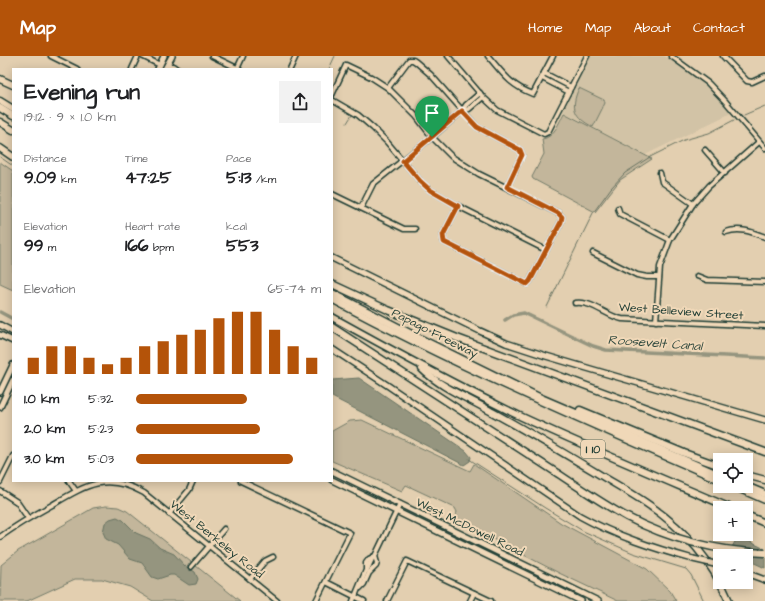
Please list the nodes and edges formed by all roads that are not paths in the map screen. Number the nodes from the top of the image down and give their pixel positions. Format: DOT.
graph roads {
  1 [pos="51,56"];
  2 [pos="138,56"];
  3 [pos="142,56"];
  4 [pos="166,56"];
  5 [pos="172,56"];
  6 [pos="212,56"];
  7 [pos="243,56"];
  8 [pos="296,56"];
  9 [pos="448,56"];
  10 [pos="488,56"];
  11 [pos="552,56"];
  12 [pos="587,56"];
  13 [pos="671,56"];
  14 [pos="723,56"];
  15 [pos="75,68"];
  16 [pos="132,68"];
  17 [pos="160,68"];
  18 [pos="167,68"];
  19 [pos="235,68"];
  20 [pos="237,68"];
  21 [pos="290,68"];
  22 [pos="544,73"];
  23 [pos="765,76"];
  24 [pos="542,78"];
  25 [pos="0,79"];
  26 [pos="12,85"];
  27 [pos="388,88"];
  28 [pos="570,90"];
  29 [pos="333,93"];
  30 [pos="481,95"];
  31 [pos="0,101"];
  32 [pos="333,101"];
  33 [pos="0,108"];
  34 [pos="12,108"];
  35 [pos="462,111"];
  36 [pos="12,115"];
  37 [pos="0,122"];
  38 [pos="12,129"];
  39 [pos="432,137"];
  40 [pos="759,142"];
  41 [pos="0,148"];
  42 [pos="765,148"];
  43 [pos="705,150"];
  44 [pos="12,156"];
  45 [pos="403,161"];
  46 [pos="660,173"];
  47 [pos="725,173"];
  48 [pos="507,187"];
  49 [pos="333,194"];
  50 [pos="693,204"];
  51 [pos="458,206"];
  52 [pos="361,208"];
  53 [pos="618,208"];
  54 [pos="415,229"];
  55 [pos="726,232"];
  56 [pos="765,237"];
  57 [pos="670,240"];
  58 [pos="546,250"];
  59 [pos="593,253"];
  60 [pos="333,258"];
  61 [pos="698,276"];
  62 [pos="659,277"];
  63 [pos="765,282"];
  64 [pos="333,284"];
  65 [pos="333,294"];
  66 [pos="333,300"];
  67 [pos="575,303"];
  68 [pos="333,318"];
  69 [pos="656,321"];
  70 [pos="0,326"];
  71 [pos="765,326"];
  72 [pos="333,328"];
  73 [pos="12,332"];
  74 [pos="0,334"];
  75 [pos="12,340"];
  76 [pos="333,350"];
  77 [pos="417,364"];
  78 [pos="12,367"];
  79 [pos="12,382"];
  80 [pos="528,391"];
  81 [pos="0,392"];
  82 [pos="0,407"];
  83 [pos="765,420"];
  84 [pos="765,452"];
  85 [pos="12,458"];
  86 [pos="713,463"];
  87 [pos="333,471"];
  88 [pos="713,472"];
  89 [pos="713,477"];
  90 [pos="753,477"];
  91 [pos="333,480"];
  92 [pos="765,480"];
  93 [pos="0,482"];
  94 [pos="70,482"];
  95 [pos="193,482"];
  96 [pos="243,482"];
  97 [pos="753,489"];
  98 [pos="0,491"];
  99 [pos="76,491"];
  100 [pos="749,493"];
  101 [pos="765,494"];
  102 [pos="765,500"];
  103 [pos="714,501"];
  104 [pos="400,504"];
  105 [pos="397,511"];
  106 [pos="169,514"];
  107 [pos="28,518"];
  108 [pos="753,518"];
  109 [pos="765,523"];
  110 [pos="224,529"];
  111 [pos="0,537"];
  112 [pos="209,546"];
  113 [pos="765,553"];
  114 [pos="273,557"];
  115 [pos="713,564"];
  116 [pos="191,567"];
  117 [pos="753,576"];
  118 [pos="250,579"];
  119 [pos="765,580"];
  120 [pos="326,582"];
  121 [pos="474,593"];
  122 [pos="354,599"];
  123 [pos="277,601"];
  124 [pos="316,601"];
  125 [pos="364,601"];
  126 [pos="386,601"];
  127 [pos="470,601"];
  128 [pos="490,601"];
  129 [pos="581,601"];
  130 [pos="598,601"];
  131 [pos="729,601"];
  1 -- 15 [label="street"];
  2 -- 16 [label="street"];
  3 -- 17 [label="street"];
  4 -- 17 [label="main road"];
  4 -- 18 [label="main road"];
  5 -- 18 [label="main road"];
  6 -- 19 [label="street"];
  7 -- 20 [label="street"];
  8 -- 21 [label="street"];
  9 -- 30 [label="street"];
  10 -- 24 [label="street"];
  11 -- 22 [label="street"];
  12 -- 28 [label="street"];
  13 -- 40 [label="street"];
  14 -- 23 [label="street"];
  22 -- 24 [label="street"];
  22 -- 28 [label="street"];
  24 -- 28 [label="street"];
  25 -- 26 [label="highway"];
  27 -- 29 [label="street"];
  27 -- 35 [label="street"];
  27 -- 39 [label="street"];
  28 -- 30 [label="street"];
  30 -- 35 [label="street"];
  31 -- 34 [label="highway"];
  32 -- 45 [label="street"];
  33 -- 36 [label="highway"];
  35 -- 39 [label="street"];
  35 -- 48 [label="street"];
  37 -- 38 [label="highway"];
  39 -- 45 [label="street"];
  39 -- 48 [label="street"];
  40 -- 42 [label="street"];
  40 -- 47 [label="street"];
  41 -- 44 [label="highway"];
  43 -- 47 [label="street"];
  45 -- 51 [label="street"];
  45 -- 52 [label="street"];
  46 -- 50 [label="street"];
  47 -- 50 [label="street"];
  48 -- 58 [label="street"];
  49 -- 52 [label="street"];
  50 -- 57 [label="street"];
  51 -- 58 [label="street"];
  51 -- 58 [label="street"];
  52 -- 54 [label="street"];
  53 -- 57 [label="street"];
  55 -- 56 [label="street"];
  57 -- 62 [label="street"];
  59 -- 62 [label="street"];
  60 -- 83 [label="main road"];
  61 -- 63 [label="street"];
  62 -- 69 [label="street"];
  64 -- 84 [label="highway"];
  65 -- 80 [label="highway, Papago Freeway / I 10"];
  66 -- 89 [label="highway"];
  67 -- 69 [label="street, West Belleview Street"];
  68 -- 77 [label="highway, I 10"];
  69 -- 71 [label="street, West Belleview Street"];
  70 -- 73 [label="main road"];
  72 -- 113 [label="highway, bridge"];
  74 -- 75 [label="main road"];
  76 -- 115 [label="main road, bridge"];
  77 -- 103 [label="highway, I 10"];
  77 -- 131 [label="highway"];
  78 -- 81 [label="main road"];
  79 -- 82 [label="main road"];
  80 -- 86 [label="highway"];
  80 -- 88 [label="highway, I 10"];
  85 -- 93 [label="street"];
  87 -- 104 [label="main road, West McDowell Road"];
  90 -- 92 [label="highway"];
  91 -- 105 [label="main road, West McDowell Road"];
  94 -- 99 [label="street"];
  95 -- 106 [label="street"];
  96 -- 120 [label="street"];
  97 -- 101 [label="highway"];
  98 -- 107 [label="street"];
  99 -- 106 [label="street, West Berkeley Road"];
  99 -- 107 [label="street, West Berkeley Road"];
  100 -- 102 [label="highway"];
  104 -- 105 [label="street"];
  104 -- 130 [label="main road, West McDowell Road"];
  105 -- 122 [label="street"];
  105 -- 129 [label="main road, West McDowell Road"];
  106 -- 112 [label="street, West Berkeley Road"];
  107 -- 111 [label="street, West Berkeley Road"];
  108 -- 109 [label="highway"];
  110 -- 112 [label="street"];
  112 -- 116 [label="street"];
  112 -- 118 [label="street, West Berkeley Road"];
  114 -- 118 [label="street"];
  117 -- 119 [label="main road"];
  118 -- 123 [label="street, West Berkeley Road"];
  120 -- 122 [label="street"];
  120 -- 124 [label="street"];
  121 -- 126 [label="street"];
  121 -- 127 [label="street"];
  121 -- 128 [label="street"];
  122 -- 125 [label="street"];
}
